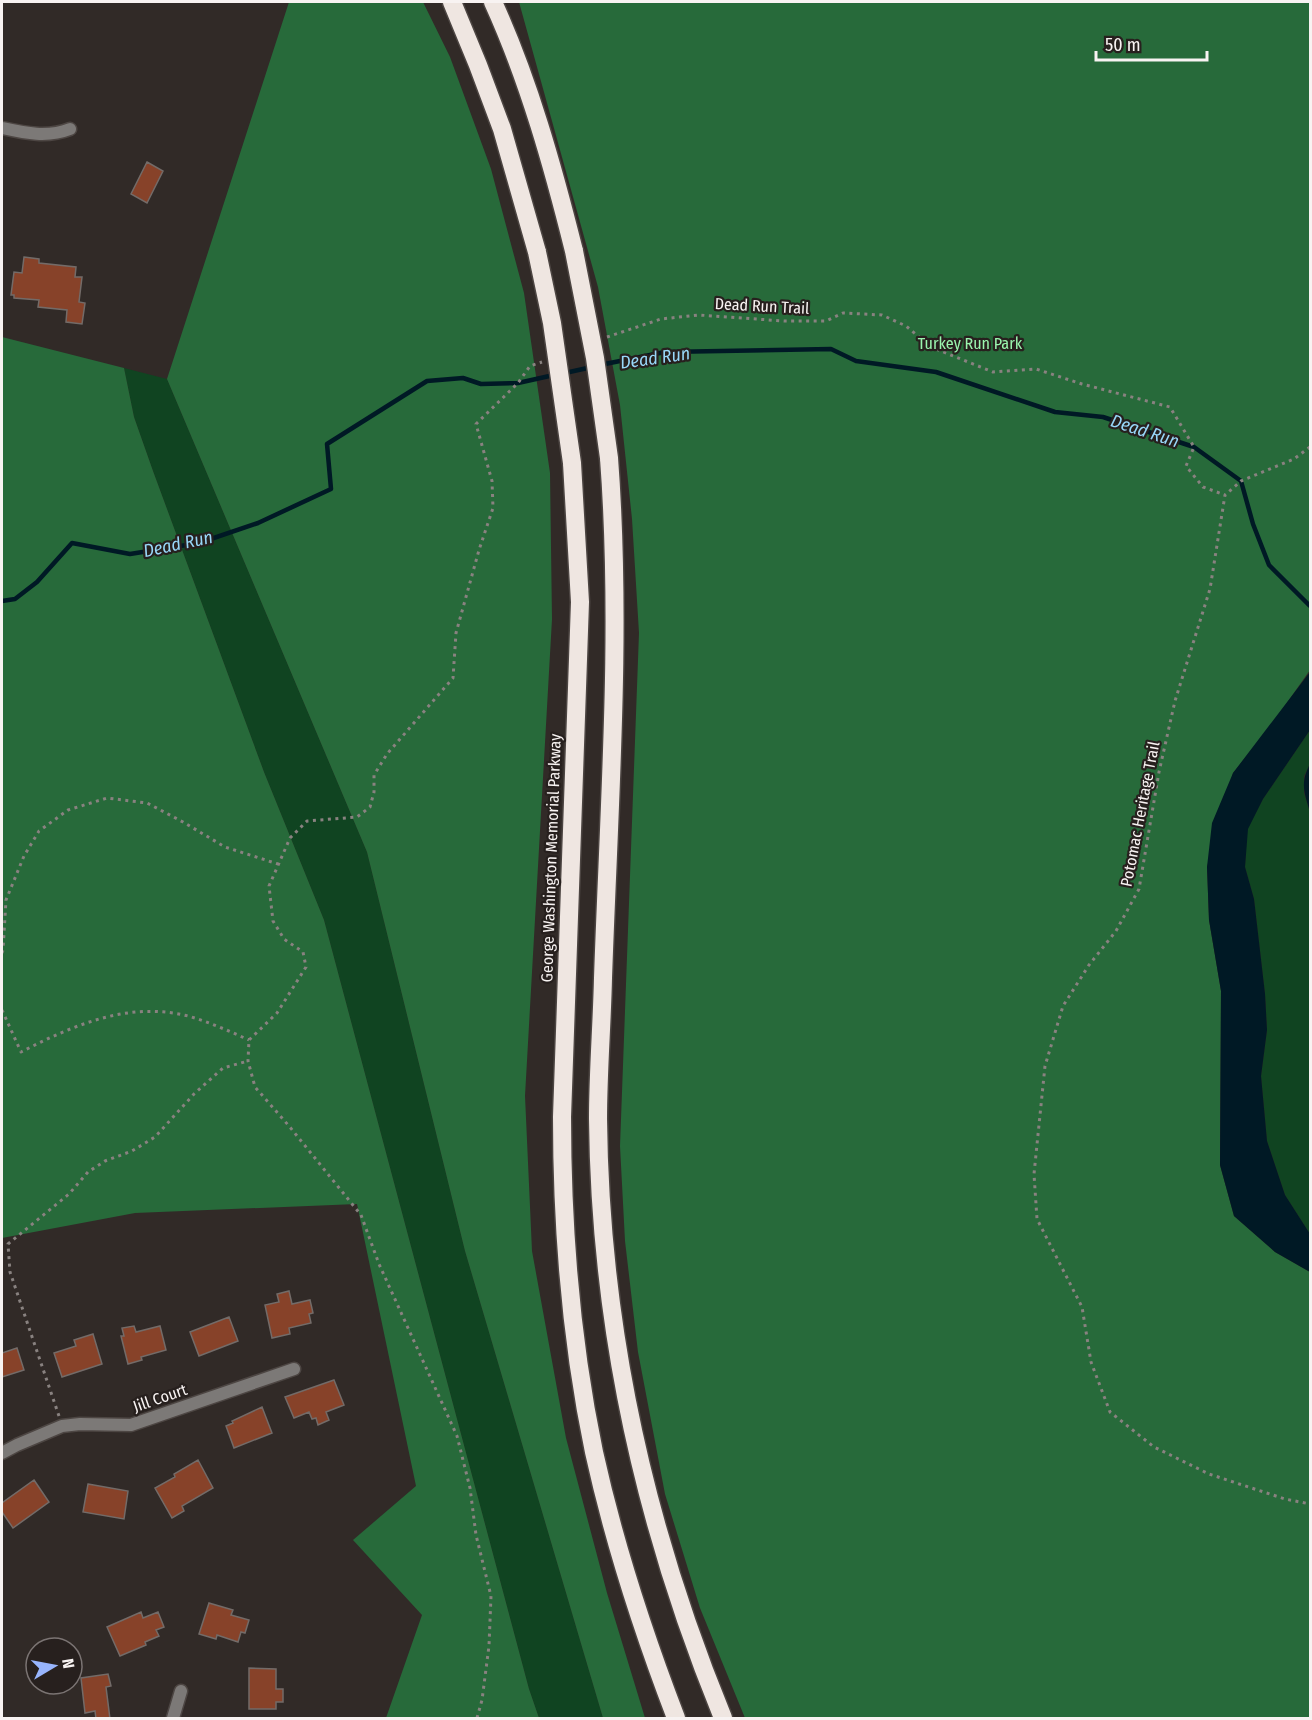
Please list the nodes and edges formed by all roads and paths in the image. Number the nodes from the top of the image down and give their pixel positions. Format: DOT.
graph roads {
  1 [pos="452,2"];
  2 [pos="494,2"];
  3 [pos="2,128"];
  4 [pos="70,129"];
  5 [pos="606,338"];
  6 [pos="552,358"];
  7 [pos="1311,447"];
  8 [pos="1225,495"];
  9 [pos="278,864"];
  10 [pos="2,953"];
  11 [pos="2,1010"];
  12 [pos="249,1040"];
  13 [pos="248,1061"];
  14 [pos="294,1369"];
  15 [pos="62,1426"];
  16 [pos="2,1454"];
  17 [pos="1311,1504"];
  18 [pos="181,1691"];
  19 [pos="173,1719"];
  20 [pos="477,1719"];
  21 [pos="676,1719"];
  22 [pos="723,1719"];
  1 -- 21 [label="highway, George Washington Memorial Parkway, bridge"];
  2 -- 22 [label="highway, bridge"];
  3 -- 4 [label="street"];
  5 -- 8 [label="path, Dead Run Trail"];
  6 -- 9 [label="path"];
  7 -- 8 [label="path"];
  8 -- 17 [label="path, Potomac Heritage Trail"];
  9 -- 10 [label="path"];
  9 -- 12 [label="path"];
  11 -- 12 [label="path"];
  12 -- 13 [label="path"];
  13 -- 15 [label="path"];
  13 -- 20 [label="path"];
  14 -- 15 [label="street, Jill Court"];
  15 -- 16 [label="street, Jill Court"];
  18 -- 19 [label="street"];
}
